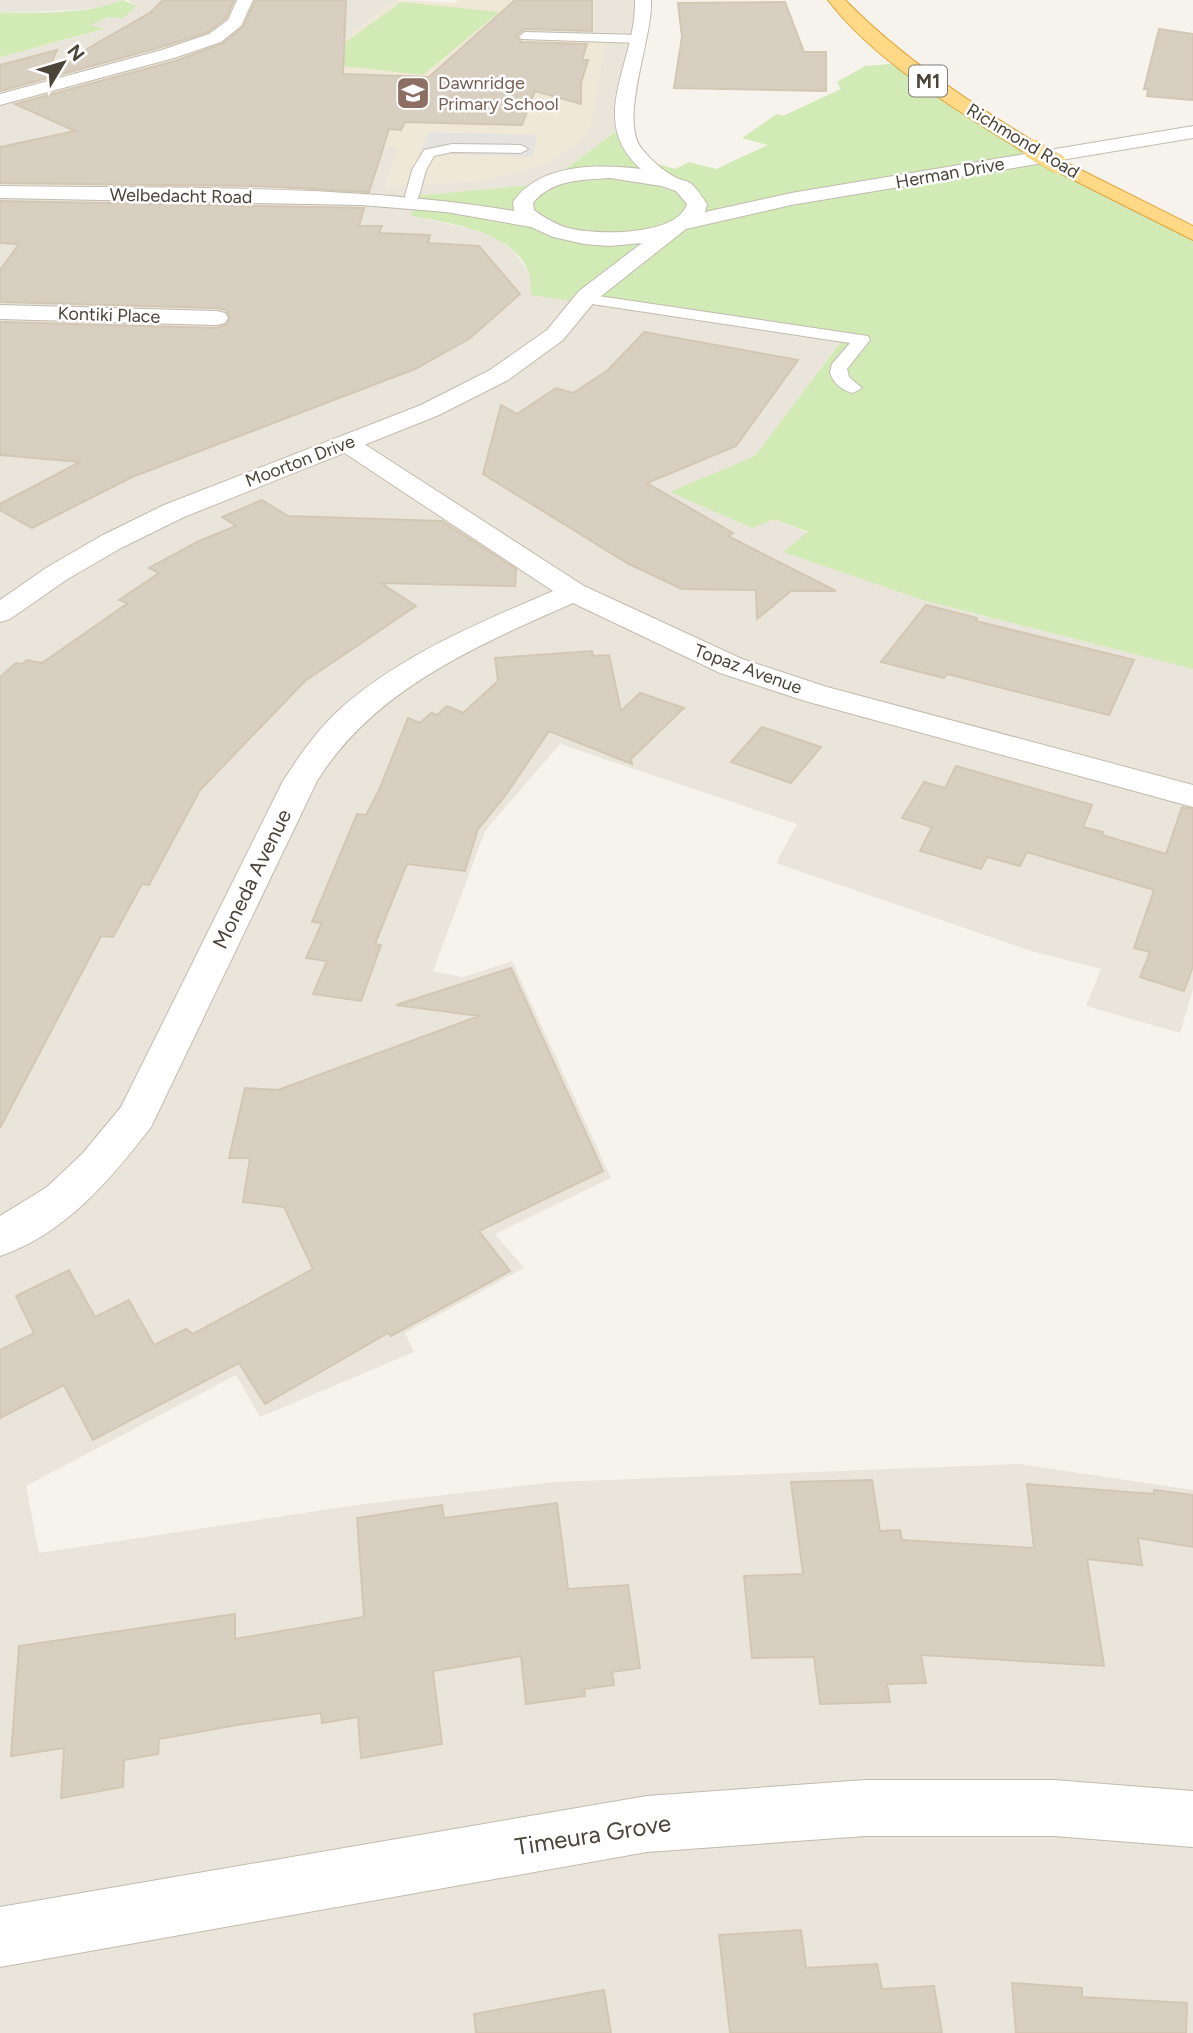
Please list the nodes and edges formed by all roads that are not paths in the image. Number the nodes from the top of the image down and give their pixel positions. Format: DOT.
graph roads {
  1 [pos="245,0"];
  2 [pos="643,0"];
  3 [pos="836,0"];
  4 [pos="525,36"];
  5 [pos="640,39"];
  6 [pos="0,100"];
  7 [pos="622,127"];
  8 [pos="1193,132"];
  9 [pos="521,149"];
  10 [pos="547,182"];
  11 [pos="675,184"];
  12 [pos="506,188"];
  13 [pos="707,189"];
  14 [pos="475,191"];
  15 [pos="733,191"];
  16 [pos="0,192"];
  17 [pos="831,192"];
  18 [pos="412,196"];
  19 [pos="361,199"];
  20 [pos="538,224"];
  21 [pos="678,226"];
  22 [pos="1193,234"];
  23 [pos="586,297"];
  24 [pos="0,312"];
  25 [pos="217,318"];
  26 [pos="853,388"];
  27 [pos="346,443"];
  28 [pos="575,592"];
  29 [pos="0,613"];
  30 [pos="1193,796"];
  31 [pos="0,1238"];
  32 [pos="1193,1819"];
  33 [pos="0,1937"];
  1 -- 6 [label="street"];
  2 -- 5 [label="street"];
  3 -- 22 [label="highway, Richmond Road / M1, bridge"];
  4 -- 5 [label="lane"];
  5 -- 7 [label="street"];
  7 -- 10 [label="street"];
  7 -- 11 [label="street"];
  8 -- 17 [label="street, Herman Drive"];
  9 -- 18 [label="lane"];
  10 -- 11 [label="street"];
  10 -- 12 [label="street"];
  10 -- 20 [label="street"];
  11 -- 13 [label="street"];
  11 -- 21 [label="street"];
  14 -- 18 [label="street, Welbedacht Road"];
  15 -- 17 [label="street, Herman Drive"];
  16 -- 19 [label="street, Welbedacht Road"];
  17 -- 21 [label="street, Herman Drive"];
  18 -- 19 [label="street, Welbedacht Road"];
  19 -- 20 [label="street, Welbedacht Road"];
  20 -- 21 [label="street, Herman Drive"];
  20 -- 23 [label="street"];
  21 -- 23 [label="street, Moorton Drive"];
  23 -- 26 [label="lane"];
  23 -- 27 [label="street, Moorton Drive"];
  24 -- 25 [label="street, Kontiki Place"];
  27 -- 28 [label="street, Topaz Avenue"];
  27 -- 29 [label="street, Moorton Drive"];
  28 -- 30 [label="street, Topaz Avenue"];
  28 -- 31 [label="street, Moneda Avenue"];
  32 -- 33 [label="street, Timeura Grove"];
}
